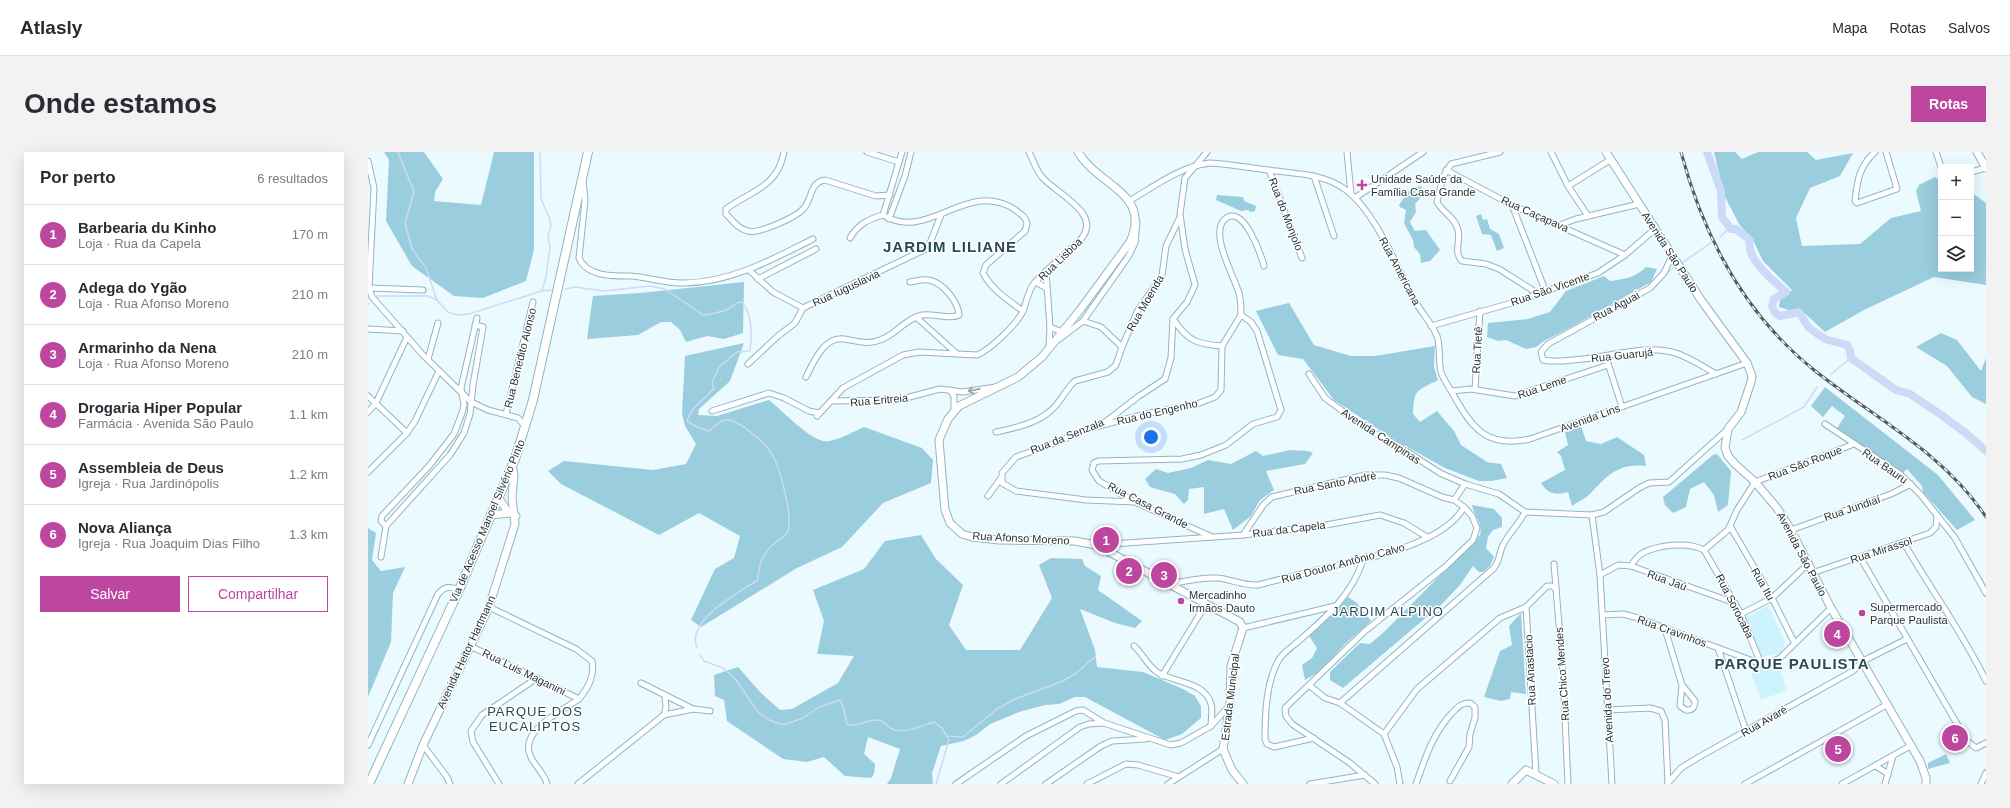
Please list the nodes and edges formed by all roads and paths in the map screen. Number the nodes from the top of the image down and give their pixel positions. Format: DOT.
graph roads {
  1 [pos="588,152"];
  2 [pos="784,152"];
  3 [pos="866,152"];
  4 [pos="902,152"];
  5 [pos="911,152"];
  6 [pos="1030,152"];
  7 [pos="1078,152"];
  8 [pos="1207,152"];
  9 [pos="1347,152"];
  10 [pos="1423,152"];
  11 [pos="1494,152"];
  12 [pos="1500,152"];
  13 [pos="1551,152"];
  14 [pos="1606,152"];
  15 [pos="1875,152"];
  16 [pos="1886,152"];
  17 [pos="1936,152"];
  18 [pos="1977,152"];
  19 [pos="1610,160"];
  20 [pos="368,161"];
  21 [pos="899,162"];
  22 [pos="1940,164"];
  23 [pos="1195,165"];
  24 [pos="1986,168"];
  25 [pos="1269,170"];
  26 [pos="1446,170"];
  27 [pos="1974,171"];
  28 [pos="1314,176"];
  29 [pos="582,178"];
  30 [pos="1568,186"];
  31 [pos="890,195"];
  32 [pos="1353,196"];
  33 [pos="1130,201"];
  34 [pos="1639,204"];
  35 [pos="1512,205"];
  36 [pos="1180,214"];
  37 [pos="883,215"];
  38 [pos="941,215"];
  39 [pos="1588,216"];
  40 [pos="889,219"];
  41 [pos="1137,221"];
  42 [pos="1560,225"];
  43 [pos="1656,229"];
  44 [pos="1334,236"];
  45 [pos="850,238"];
  46 [pos="813,240"];
  47 [pos="816,249"];
  48 [pos="1625,255"];
  49 [pos="1672,256"];
  50 [pos="1302,258"];
  51 [pos="1264,266"];
  52 [pos="749,270"];
  53 [pos="1046,271"];
  54 [pos="758,279"];
  55 [pos="910,282"];
  56 [pos="1036,282"];
  57 [pos="368,288"];
  58 [pos="1046,288"];
  59 [pos="423,290"];
  60 [pos="1546,290"];
  61 [pos="1538,293"];
  62 [pos="533,302"];
  63 [pos="803,308"];
  64 [pos="1480,311"];
  65 [pos="1023,312"];
  66 [pos="1241,315"];
  67 [pos="916,317"];
  68 [pos="476,318"];
  69 [pos="1173,319"];
  70 [pos="1083,321"];
  71 [pos="438,323"];
  72 [pos="475,325"];
  73 [pos="1431,326"];
  74 [pos="1050,327"];
  75 [pos="368,329"];
  76 [pos="403,332"];
  77 [pos="1062,332"];
  78 [pos="407,337"];
  79 [pos="1548,344"];
  80 [pos="1050,346"];
  81 [pos="1122,346"];
  82 [pos="1222,346"];
  83 [pos="956,353"];
  84 [pos="1606,357"];
  85 [pos="428,359"];
  86 [pos="1747,363"];
  87 [pos="748,364"];
  88 [pos="1608,365"];
  89 [pos="439,371"];
  90 [pos="1308,374"];
  91 [pos="1716,374"];
  92 [pos="806,377"];
  93 [pos="1000,387"];
  94 [pos="949,389"];
  95 [pos="1475,390"];
  96 [pos="1452,391"];
  97 [pos="463,395"];
  98 [pos="368,396"];
  99 [pos="831,401"];
  100 [pos="471,402"];
  101 [pos="376,403"];
  102 [pos="1622,406"];
  103 [pos="712,411"];
  104 [pos="954,411"];
  105 [pos="368,412"];
  106 [pos="506,414"];
  107 [pos="1104,424"];
  108 [pos="1825,424"];
  109 [pos="525,426"];
  110 [pos="1728,429"];
  111 [pos="996,432"];
  112 [pos="407,433"];
  113 [pos="454,434"];
  114 [pos="462,437"];
  115 [pos="1854,444"];
  116 [pos="446,446"];
  117 [pos="453,451"];
  118 [pos="512,465"];
  119 [pos="368,472"];
  120 [pos="1001,478"];
  121 [pos="1755,482"];
  122 [pos="1465,484"];
  123 [pos="1911,484"];
  124 [pos="988,496"];
  125 [pos="498,497"];
  126 [pos="1454,500"];
  127 [pos="1135,502"];
  128 [pos="1464,507"];
  129 [pos="1525,512"];
  130 [pos="1937,514"];
  131 [pos="491,515"];
  132 [pos="513,515"];
  133 [pos="1592,515"];
  134 [pos="386,526"];
  135 [pos="1730,526"];
  136 [pos="1791,530"];
  137 [pos="1243,535"];
  138 [pos="1212,536"];
  139 [pos="1427,537"];
  140 [pos="1904,543"];
  141 [pos="1096,545"];
  142 [pos="1704,550"];
  143 [pos="381,557"];
  144 [pos="1860,557"];
  145 [pos="1363,560"];
  146 [pos="1554,564"];
  147 [pos="1808,564"];
  148 [pos="1631,566"];
  149 [pos="1812,573"];
  150 [pos="1600,575"];
  151 [pos="1169,584"];
  152 [pos="1556,588"];
  153 [pos="459,590"];
  154 [pos="1986,593"];
  155 [pos="1772,598"];
  156 [pos="1735,603"];
  157 [pos="1206,604"];
  158 [pos="1335,606"];
  159 [pos="489,607"];
  160 [pos="1526,607"];
  161 [pos="1831,608"];
  162 [pos="1741,614"];
  163 [pos="1602,615"];
  164 [pos="1243,628"];
  165 [pos="1665,629"];
  166 [pos="1907,639"];
  167 [pos="1794,642"];
  168 [pos="470,646"];
  169 [pos="1134,646"];
  170 [pos="1718,648"];
  171 [pos="1863,661"];
  172 [pos="1761,664"];
  173 [pos="1983,671"];
  174 [pos="1162,676"];
  175 [pos="537,678"];
  176 [pos="1986,681"];
  177 [pos="641,683"];
  178 [pos="1682,685"];
  179 [pos="1310,686"];
  180 [pos="665,696"];
  181 [pos="579,699"];
  182 [pos="1340,703"];
  183 [pos="1888,704"];
  184 [pos="1230,705"];
  185 [pos="693,709"];
  186 [pos="1608,710"];
  187 [pos="710,711"];
  188 [pos="664,715"];
  189 [pos="1104,723"];
  190 [pos="1211,726"];
  191 [pos="1746,731"];
  192 [pos="1384,734"];
  193 [pos="1149,738"];
  194 [pos="1314,738"];
  195 [pos="1986,743"];
  196 [pos="368,745"];
  197 [pos="423,745"];
  198 [pos="1912,745"];
  199 [pos="1223,749"];
  200 [pos="1893,756"];
  201 [pos="1876,766"];
  202 [pos="1986,772"];
  203 [pos="1536,774"];
  204 [pos="1888,774"];
  205 [pos="1365,775"];
  206 [pos="1179,777"];
  207 [pos="1450,780"];
  208 [pos="370,784"];
  209 [pos="408,784"];
  210 [pos="450,784"];
  211 [pos="498,784"];
  212 [pos="547,784"];
  213 [pos="578,784"];
  214 [pos="956,784"];
  215 [pos="1001,784"];
  216 [pos="1046,784"];
  217 [pos="1088,784"];
  218 [pos="1168,784"];
  219 [pos="1243,784"];
  220 [pos="1312,784"];
  221 [pos="1374,784"];
  222 [pos="1400,784"];
  223 [pos="1416,784"];
  224 [pos="1512,784"];
  225 [pos="1554,784"];
  226 [pos="1568,784"];
  227 [pos="1612,784"];
  228 [pos="1668,784"];
  229 [pos="1745,784"];
  230 [pos="1842,784"];
  231 [pos="1885,784"];
  232 [pos="1926,784"];
  233 [pos="1981,784"];
  1 -- 29 [label="main road, Via de Acesso Manoel Silvério Pinto"];
  2 -- 31 [label="street"];
  3 -- 21 [label="street"];
  4 -- 21 [label="street"];
  5 -- 40 [label="street"];
  6 -- 53 [label="street, Rua Lisboa"];
  7 -- 33 [label="main road"];
  8 -- 23 [label="street"];
  9 -- 32 [label="street"];
  10 -- 32 [label="street"];
  11 -- 12 [label="street"];
  11 -- 26 [label="street"];
  13 -- 30 [label="street"];
  14 -- 19 [label="main road, Avenida São Paulo"];
  15 -- 16 [label="street"];
  17 -- 22 [label="street"];
  18 -- 24 [label="main road"];
  19 -- 30 [label="street"];
  19 -- 34 [label="main road, Avenida São Paulo"];
  20 -- 57 [label="street"];
  21 -- 31 [label="street"];
  23 -- 25 [label="street"];
  23 -- 33 [label="street"];
  23 -- 36 [label="street"];
  24 -- 27 [label="street"];
  25 -- 28 [label="street"];
  25 -- 50 [label="street, Rua do Monjolo"];
  26 -- 35 [label="street, Rua Caçapava"];
  26 -- 61 [label="street"];
  28 -- 32 [label="street"];
  28 -- 44 [label="street"];
  29 -- 52 [label="street"];
  29 -- 109 [label="main road, Via de Acesso Manoel Silvério Pinto"];
  30 -- 39 [label="street"];
  31 -- 37 [label="street"];
  32 -- 73 [label="street, Rua Americana"];
  33 -- 41 [label="main road, Rua Afonso Moreno"];
  34 -- 39 [label="street"];
  34 -- 43 [label="main road, Avenida São Paulo"];
  35 -- 42 [label="street, Rua Caçapava"];
  35 -- 60 [label="street"];
  36 -- 69 [label="street"];
  36 -- 81 [label="street, Rua Moenda"];
  37 -- 40 [label="street"];
  37 -- 45 [label="street"];
  38 -- 40 [label="street"];
  38 -- 63 [label="street, Rua Iuguslavia"];
  38 -- 65 [label="street"];
  39 -- 42 [label="street"];
  41 -- 70 [label="street, Rua Afonso Moreno"];
  41 -- 77 [label="main road, Rua Afonso Moreno"];
  42 -- 48 [label="street, Rua Caçapava"];
  43 -- 48 [label="street, Rua São Vicente"];
  43 -- 49 [label="main road, Avenida São Paulo"];
  46 -- 52 [label="street"];
  47 -- 54 [label="street"];
  48 -- 60 [label="street, Rua São Vicente"];
  49 -- 79 [label="street, Rua Aguai"];
  49 -- 86 [label="main road, Avenida São Paulo"];
  51 -- 66 [label="street"];
  52 -- 54 [label="street"];
  53 -- 56 [label="street, Rua Lisboa"];
  53 -- 58 [label="street"];
  54 -- 63 [label="street"];
  55 -- 67 [label="street"];
  56 -- 58 [label="street"];
  56 -- 65 [label="street, Rua Lisboa"];
  57 -- 59 [label="street"];
  57 -- 76 [label="street"];
  58 -- 74 [label="street"];
  60 -- 61 [label="street, Rua São Vicente"];
  61 -- 64 [label="street, Rua São Vicente"];
  62 -- 106 [label="street, Rua Benedito Alonso"];
  63 -- 87 [label="street, Rua Iuguslavia"];
  64 -- 73 [label="street, Rua São Vicente"];
  64 -- 95 [label="street, Rua Tietê"];
  65 -- 83 [label="street, Rua Lisboa"];
  66 -- 82 [label="street"];
  66 -- 127 [label="street, Rua Casa Grande"];
  67 -- 83 [label="street"];
  67 -- 92 [label="street"];
  68 -- 72 [label="street"];
  69 -- 82 [label="street"];
  69 -- 107 [label="street, Rua da Senzala"];
  70 -- 80 [label="street, Rua Afonso Moreno"];
  70 -- 81 [label="street"];
  71 -- 85 [label="street"];
  72 -- 97 [label="street"];
  72 -- 100 [label="street"];
  73 -- 96 [label="street, Rua Americana"];
  74 -- 77 [label="street"];
  74 -- 80 [label="street"];
  75 -- 76 [label="street"];
  76 -- 78 [label="street"];
  77 -- 80 [label="main road, Rua Afonso Moreno"];
  78 -- 85 [label="street"];
  78 -- 101 [label="street"];
  79 -- 84 [label="street, Rua Guarujá"];
  80 -- 93 [label="main road, Rua Afonso Moreno"];
  81 -- 111 [label="street, Rua Moenda"];
  82 -- 107 [label="street, Rua do Engenho"];
  83 -- 99 [label="street, Rua Lisboa"];
  84 -- 88 [label="street"];
  84 -- 91 [label="street, Rua Guarujá"];
  85 -- 89 [label="street"];
  86 -- 91 [label="street, Avenida Lins"];
  86 -- 110 [label="main road, Avenida São Paulo"];
  88 -- 95 [label="street, Rua Leme"];
  88 -- 102 [label="street"];
  89 -- 97 [label="street"];
  89 -- 112 [label="street"];
  90 -- 122 [label="street, Avenida Campinas"];
  91 -- 102 [label="street, Avenida Lins"];
  93 -- 94 [label="street, Rua Afonso Moreno, one-way"];
  93 -- 104 [label="main road, Rua Afonso Moreno"];
  94 -- 99 [label="street, Rua Eritreia"];
  94 -- 104 [label="street"];
  95 -- 96 [label="street, Rua Leme"];
  96 -- 102 [label="street, Avenida Lins"];
  97 -- 100 [label="street"];
  97 -- 113 [label="street"];
  98 -- 101 [label="street"];
  99 -- 103 [label="street, Rua Lisboa"];
  100 -- 106 [label="street"];
  100 -- 114 [label="street"];
  101 -- 105 [label="street"];
  101 -- 112 [label="street"];
  104 -- 141 [label="main road, Rua Afonso Moreno"];
  106 -- 109 [label="street"];
  107 -- 120 [label="street, Rua da Senzala"];
  108 -- 115 [label="street, Rua Bauru"];
  109 -- 118 [label="main road, Via de Acesso Manoel Silvério Pinto"];
  110 -- 121 [label="main road, Avenida São Paulo"];
  110 -- 133 [label="street"];
  112 -- 119 [label="street"];
  113 -- 114 [label="street"];
  113 -- 116 [label="street"];
  114 -- 117 [label="street"];
  115 -- 121 [label="street, Rua São Roque"];
  115 -- 123 [label="street, Rua Bauru"];
  116 -- 117 [label="street"];
  116 -- 134 [label="street"];
  117 -- 134 [label="street"];
  118 -- 125 [label="main road, Via de Acesso Manoel Silvério Pinto"];
  118 -- 132 [label="main road, Avenida Heitor Hartmann"];
  120 -- 124 [label="street, Rua da Senzala"];
  120 -- 127 [label="street"];
  121 -- 135 [label="street"];
  121 -- 136 [label="main road, Avenida São Paulo"];
  122 -- 126 [label="street"];
  122 -- 129 [label="street, Avenida Campinas"];
  123 -- 130 [label="street, Rua Bauru"];
  123 -- 136 [label="street, Rua Jundiaí"];
  125 -- 131 [label="main road, Via de Acesso Manoel Silvério Pinto"];
  125 -- 132 [label="main road"];
  126 -- 128 [label="street, Rua Santo Andrè"];
  126 -- 137 [label="street, Rua Santo Andrè"];
  127 -- 138 [label="street, Rua Casa Grande"];
  128 -- 139 [label="street"];
  128 -- 179 [label="street"];
  129 -- 133 [label="street"];
  129 -- 182 [label="street"];
  130 -- 140 [label="street, Rua Mirassol"];
  130 -- 154 [label="street, Rua Bauru"];
  131 -- 132 [label="main road"];
  131 -- 153 [label="main road, Via de Acesso Manoel Silvério Pinto"];
  132 -- 159 [label="main road, Avenida Heitor Hartmann"];
  133 -- 150 [label="street, Avenida do Trevo"];
  134 -- 143 [label="street"];
  135 -- 142 [label="street"];
  135 -- 155 [label="street, Rua Itu"];
  136 -- 147 [label="main road, Avenida São Paulo"];
  137 -- 138 [label="street, Rua da Capela"];
  137 -- 139 [label="street, Rua da Capela"];
  138 -- 141 [label="street, Rua da Capela"];
  139 -- 145 [label="street, Rua Doutor Antônio Calvo"];
  140 -- 144 [label="street, Rua Mirassol"];
  140 -- 173 [label="street"];
  141 -- 151 [label="main road, Rua Afonso Moreno"];
  142 -- 148 [label="street"];
  142 -- 156 [label="street, Rua Sorocaba"];
  144 -- 149 [label="street, Rua Mirassol"];
  144 -- 166 [label="street"];
  145 -- 151 [label="street, Rua Doutor Antônio Calvo"];
  145 -- 158 [label="street"];
  146 -- 152 [label="street, Rua Chico Mendes"];
  147 -- 149 [label="main road, Avenida São Paulo"];
  147 -- 155 [label="street"];
  148 -- 150 [label="street, Rua Jaú"];
  148 -- 156 [label="street, Rua Jaú"];
  149 -- 161 [label="main road, Avenida São Paulo"];
  150 -- 163 [label="street, Avenida do Trevo"];
  151 -- 157 [label="main road, Rua Afonso Moreno"];
  152 -- 160 [label="street"];
  152 -- 226 [label="street, Rua Chico Mendes"];
  153 -- 196 [label="street"];
  153 -- 208 [label="main road, Via de Acesso Manoel Silvério Pinto"];
  155 -- 162 [label="street"];
  155 -- 167 [label="street, Rua Itu"];
  156 -- 162 [label="street, Rua Sorocaba"];
  157 -- 164 [label="main road, Rua Afonso Moreno"];
  157 -- 174 [label="street"];
  158 -- 164 [label="street"];
  158 -- 194 [label="street"];
  159 -- 168 [label="main road, Avenida Heitor Hartmann"];
  159 -- 181 [label="street"];
  160 -- 192 [label="street"];
  160 -- 203 [label="street, Rua Anastacio"];
  161 -- 167 [label="street"];
  161 -- 171 [label="main road, Avenida São Paulo"];
  162 -- 172 [label="street, Rua Sorocaba"];
  163 -- 165 [label="street, Rua Cravinhos"];
  163 -- 186 [label="street, Avenida do Trevo"];
  164 -- 184 [label="main road, Estrada Municipal"];
  165 -- 170 [label="street, Rua Cravinhos"];
  165 -- 178 [label="street"];
  166 -- 171 [label="street, Rua Avaré"];
  166 -- 195 [label="street"];
  167 -- 172 [label="street"];
  168 -- 175 [label="street, Rua Luis Maganini"];
  168 -- 197 [label="main road, Avenida Heitor Hartmann"];
  169 -- 174 [label="street"];
  170 -- 172 [label="street, Rua Cravinhos"];
  170 -- 191 [label="street"];
  171 -- 183 [label="main road, Avenida São Paulo"];
  171 -- 191 [label="street, Rua Avaré"];
  173 -- 176 [label="street"];
  174 -- 190 [label="street"];
  175 -- 181 [label="street, Rua Luis Maganini"];
  175 -- 211 [label="street"];
  177 -- 180 [label="street"];
  178 -- 178 [label="street"];
  179 -- 182 [label="street"];
  179 -- 194 [label="street"];
  180 -- 185 [label="street"];
  180 -- 188 [label="street"];
  181 -- 212 [label="street"];
  182 -- 192 [label="street"];
  183 -- 198 [label="main road, Avenida São Paulo"];
  183 -- 229 [label="street"];
  184 -- 190 [label="street"];
  184 -- 199 [label="main road, Estrada Municipal"];
  185 -- 187 [label="street"];
  185 -- 188 [label="street"];
  186 -- 227 [label="street, Avenida do Trevo"];
  186 -- 228 [label="street"];
  188 -- 213 [label="street"];
  189 -- 193 [label="street"];
  189 -- 214 [label="street"];
  189 -- 215 [label="street"];
  190 -- 193 [label="street"];
  191 -- 228 [label="street, Rua Avaré"];
  192 -- 222 [label="street"];
  193 -- 216 [label="street"];
  194 -- 205 [label="street"];
  197 -- 209 [label="main road, Avenida Heitor Hartmann"];
  197 -- 210 [label="street"];
  198 -- 200 [label="street"];
  198 -- 232 [label="main road, Avenida São Paulo"];
  199 -- 206 [label="street"];
  199 -- 219 [label="main road, Estrada Municipal"];
  200 -- 201 [label="street"];
  200 -- 204 [label="street"];
  201 -- 204 [label="street"];
  201 -- 230 [label="street"];
  202 -- 233 [label="street"];
  203 -- 224 [label="main road"];
  203 -- 225 [label="main road"];
  204 -- 231 [label="street"];
  205 -- 220 [label="street"];
  205 -- 221 [label="street"];
  206 -- 217 [label="street"];
  206 -- 218 [label="street"];
  207 -- 223 [label="street"];
}
